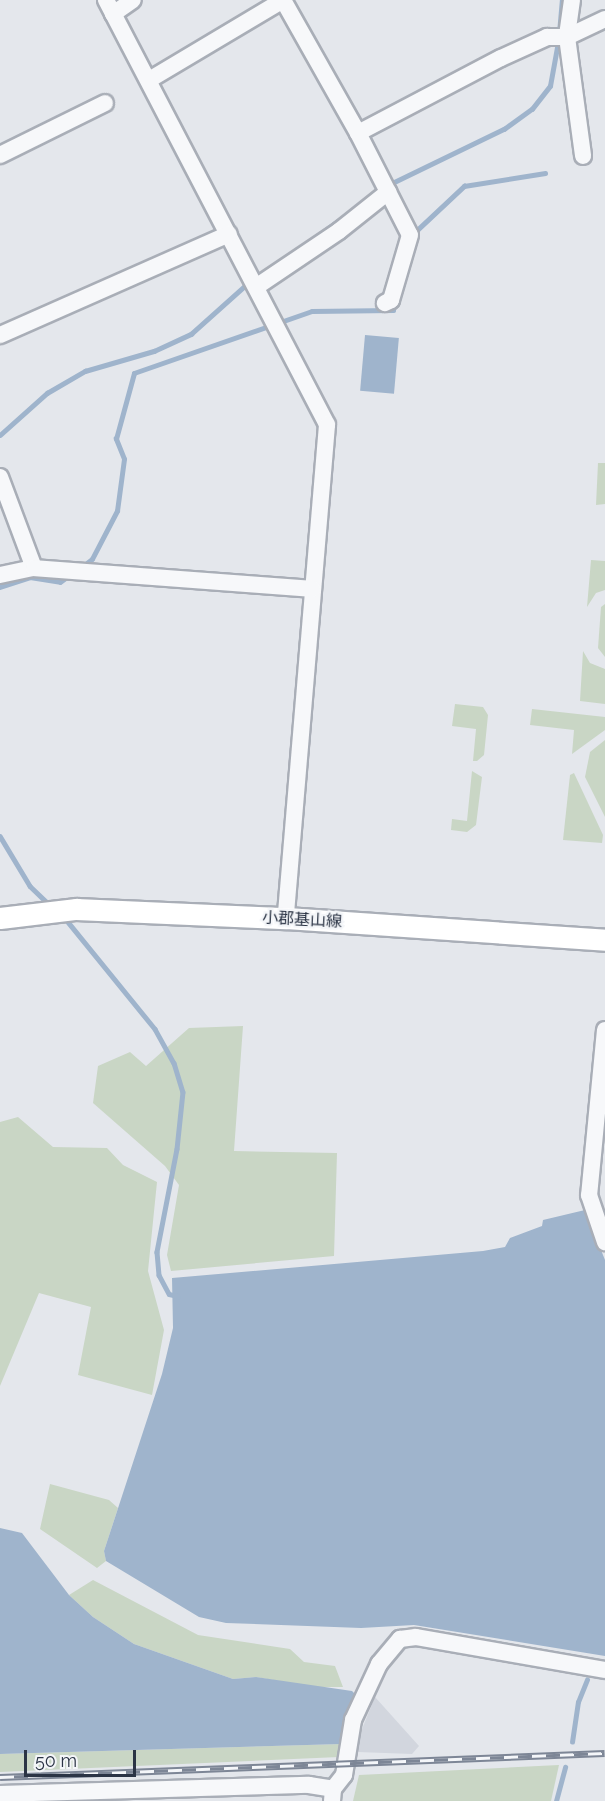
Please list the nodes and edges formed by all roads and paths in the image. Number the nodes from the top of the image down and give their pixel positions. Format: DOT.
graph roads {
  1 [pos="133,0"];
  2 [pos="283,0"];
  3 [pos="572,0"];
  4 [pos="109,7"];
  5 [pos="605,19"];
  6 [pos="567,37"];
  7 [pos="149,80"];
  8 [pos="105,103"];
  9 [pos="358,133"];
  10 [pos="0,155"];
  11 [pos="583,156"];
  12 [pos="388,192"];
  13 [pos="229,234"];
  14 [pos="256,286"];
  15 [pos="385,303"];
  16 [pos="0,335"];
  17 [pos="0,477"];
  18 [pos="34,568"];
  19 [pos="0,575"];
  20 [pos="312,589"];
  21 [pos="0,918"];
  22 [pos="286,918"];
  23 [pos="605,940"];
  24 [pos="605,1030"];
  25 [pos="605,1242"];
  26 [pos="605,1670"];
  27 [pos="0,1794"];
  28 [pos="333,1795"];
  1 -- 4 [label="street"];
  2 -- 7 [label="street"];
  2 -- 9 [label="street"];
  3 -- 6 [label="street"];
  4 -- 7 [label="street"];
  5 -- 6 [label="street"];
  6 -- 9 [label="street"];
  6 -- 11 [label="street"];
  7 -- 13 [label="street"];
  8 -- 10 [label="street"];
  9 -- 12 [label="street"];
  12 -- 14 [label="street"];
  12 -- 15 [label="street"];
  13 -- 14 [label="street"];
  13 -- 16 [label="street"];
  14 -- 20 [label="street"];
  17 -- 18 [label="street"];
  18 -- 19 [label="street"];
  18 -- 20 [label="street"];
  20 -- 22 [label="street"];
  21 -- 22 [label="main road, 小郡基山線"];
  22 -- 23 [label="main road, 小郡基山線"];
  24 -- 25 [label="street"];
  26 -- 28 [label="street"];
  27 -- 28 [label="street"];
}
